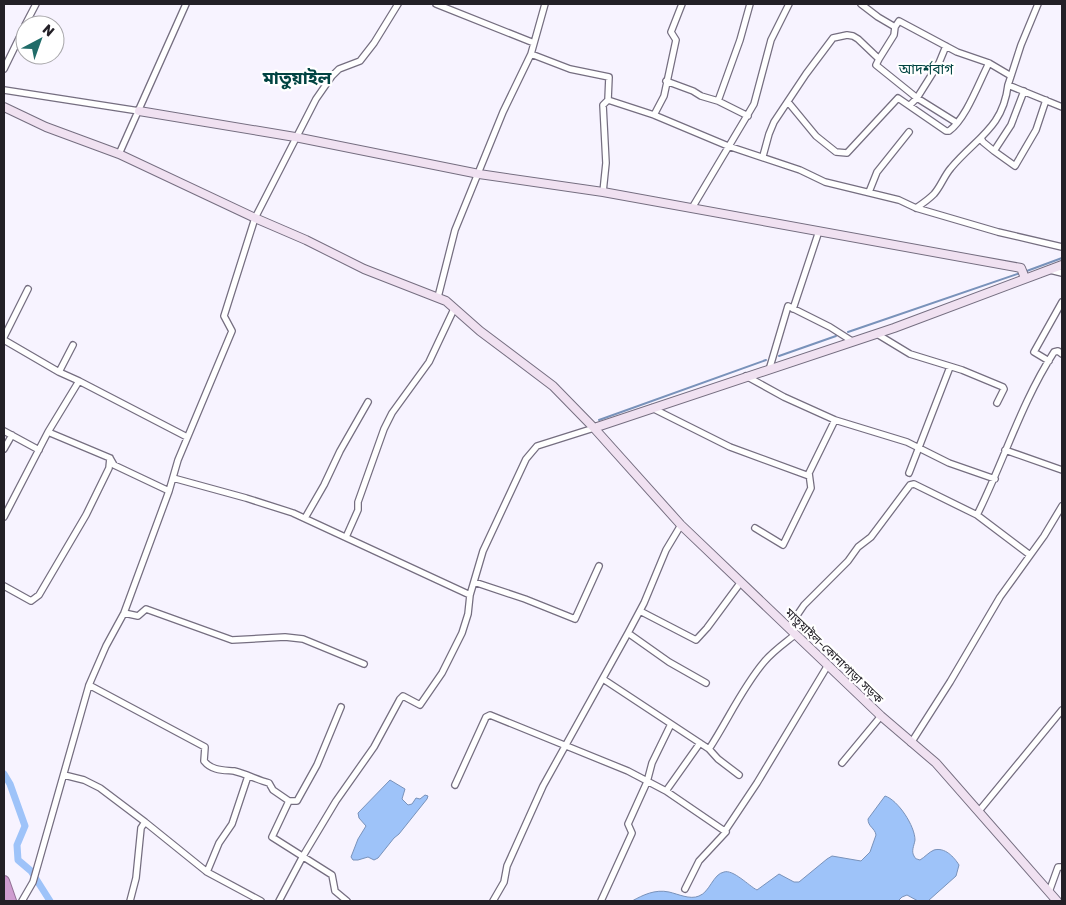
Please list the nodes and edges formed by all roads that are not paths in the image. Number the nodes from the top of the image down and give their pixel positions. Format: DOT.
graph roads {
  1 [pos="186,4"];
  2 [pos="398,4"];
  3 [pos="436,4"];
  4 [pos="545,4"];
  5 [pos="682,4"];
  6 [pos="750,4"];
  7 [pos="789,4"];
  8 [pos="862,4"];
  9 [pos="1038,4"];
  10 [pos="894,27"];
  11 [pos="534,43"];
  12 [pos="15,46"];
  13 [pos="946,46"];
  14 [pos="531,54"];
  15 [pos="879,59"];
  16 [pos="989,63"];
  17 [pos="4,69"];
  18 [pos="1011,76"];
  19 [pos="666,81"];
  20 [pos="1008,84"];
  21 [pos="4,90"];
  22 [pos="1024,91"];
  23 [pos="918,98"];
  24 [pos="608,100"];
  25 [pos="1046,100"];
  26 [pos="718,101"];
  27 [pos="788,102"];
  28 [pos="910,105"];
  29 [pos="4,107"];
  30 [pos="1062,107"];
  31 [pos="139,111"];
  32 [pos="654,116"];
  33 [pos="748,116"];
  34 [pos="957,123"];
  35 [pos="909,132"];
  36 [pos="295,138"];
  37 [pos="981,138"];
  38 [pos="728,146"];
  39 [pos="994,151"];
  40 [pos="119,154"];
  41 [pos="763,156"];
  42 [pos="478,174"];
  43 [pos="603,192"];
  44 [pos="869,192"];
  45 [pos="692,208"];
  46 [pos="916,208"];
  47 [pos="255,218"];
  48 [pos="819,231"];
  49 [pos="1062,247"];
  50 [pos="1062,265"];
  51 [pos="1050,270"];
  52 [pos="1062,273"];
  53 [pos="1024,274"];
  54 [pos="28,289"];
  55 [pos="438,297"];
  56 [pos="1062,302"];
  57 [pos="454,309"];
  58 [pos="793,309"];
  59 [pos="877,334"];
  60 [pos="4,338"];
  61 [pos="852,341"];
  62 [pos="73,345"];
  63 [pos="1062,354"];
  64 [pos="1049,361"];
  65 [pos="950,367"];
  66 [pos="769,370"];
  67 [pos="59,372"];
  68 [pos="746,376"];
  69 [pos="79,381"];
  70 [pos="368,402"];
  71 [pos="997,403"];
  72 [pos="652,408"];
  73 [pos="835,420"];
  74 [pos="594,428"];
  75 [pos="4,431"];
  76 [pos="48,432"];
  77 [pos="12,435"];
  78 [pos="187,437"];
  79 [pos="919,447"];
  80 [pos="4,449"];
  81 [pos="39,450"];
  82 [pos="1005,450"];
  83 [pos="110,458"];
  84 [pos="1062,470"];
  85 [pos="909,473"];
  86 [pos="809,476"];
  87 [pos="173,478"];
  88 [pos="995,479"];
  89 [pos="169,491"];
  90 [pos="1062,506"];
  91 [pos="977,515"];
  92 [pos="4,517"];
  93 [pos="305,518"];
  94 [pos="681,525"];
  95 [pos="755,528"];
  96 [pos="346,537"];
  97 [pos="1030,555"];
  98 [pos="599,566"];
  99 [pos="474,582"];
  100 [pos="741,582"];
  101 [pos="4,586"];
  102 [pos="470,594"];
  103 [pos="640,611"];
  104 [pos="124,613"];
  105 [pos="789,627"];
  106 [pos="628,633"];
  107 [pos="796,634"];
  108 [pos="364,664"];
  109 [pos="828,665"];
  110 [pos="603,679"];
  111 [pos="706,683"];
  112 [pos="89,685"];
  113 [pos="342,707"];
  114 [pos="1062,710"];
  115 [pos="881,716"];
  116 [pos="671,724"];
  117 [pos="911,743"];
  118 [pos="700,744"];
  119 [pos="565,746"];
  120 [pos="709,749"];
  121 [pos="842,763"];
  122 [pos="64,775"];
  123 [pos="739,775"];
  124 [pos="248,776"];
  125 [pos="647,782"];
  126 [pos="455,785"];
  127 [pos="666,792"];
  128 [pos="289,801"];
  129 [pos="979,811"];
  130 [pos="145,822"];
  131 [pos="725,831"];
  132 [pos="303,856"];
  133 [pos="1062,867"];
  134 [pos="207,872"];
  135 [pos="4,882"];
  136 [pos="685,889"];
  137 [pos="1049,892"];
  138 [pos="11,901"];
  139 [pos="22,901"];
  140 [pos="130,901"];
  141 [pos="261,901"];
  142 [pos="279,901"];
  143 [pos="348,901"];
  144 [pos="493,901"];
  145 [pos="601,901"];
  146 [pos="1057,901"];
  1 -- 31 [label="street"];
  2 -- 36 [label="street"];
  3 -- 11 [label="street"];
  4 -- 11 [label="street"];
  5 -- 19 [label="street"];
  6 -- 26 [label="street"];
  7 -- 33 [label="street"];
  8 -- 10 [label="street"];
  9 -- 18 [label="street"];
  10 -- 13 [label="street"];
  10 -- 15 [label="street"];
  11 -- 14 [label="street"];
  12 -- 17 [label="street"];
  13 -- 16 [label="street"];
  13 -- 23 [label="street"];
  14 -- 24 [label="street"];
  14 -- 42 [label="street"];
  15 -- 23 [label="street"];
  15 -- 27 [label="street"];
  16 -- 18 [label="street"];
  16 -- 34 [label="street"];
  18 -- 20 [label="street"];
  19 -- 26 [label="street"];
  19 -- 32 [label="street"];
  20 -- 22 [label="street"];
  20 -- 37 [label="street"];
  21 -- 31 [label="street"];
  22 -- 25 [label="street"];
  22 -- 39 [label="street"];
  23 -- 28 [label="street"];
  23 -- 34 [label="street"];
  24 -- 32 [label="street"];
  24 -- 43 [label="street"];
  25 -- 30 [label="street"];
  25 -- 39 [label="street"];
  26 -- 33 [label="street"];
  27 -- 28 [label="street"];
  27 -- 41 [label="street"];
  28 -- 34 [label="street"];
  29 -- 40 [label="street, মাতুয়াইল-কোনাপাড়া সড়ক"];
  31 -- 36 [label="street"];
  31 -- 40 [label="street"];
  32 -- 38 [label="street"];
  33 -- 38 [label="street"];
  35 -- 44 [label="street"];
  36 -- 42 [label="street"];
  36 -- 47 [label="street"];
  37 -- 39 [label="street"];
  37 -- 46 [label="street"];
  38 -- 41 [label="street"];
  38 -- 45 [label="street"];
  40 -- 47 [label="street, মাতুয়াইল-কোনাপাড়া সড়ক"];
  41 -- 44 [label="street"];
  42 -- 43 [label="street"];
  42 -- 55 [label="street"];
  43 -- 45 [label="street"];
  44 -- 46 [label="street"];
  45 -- 48 [label="street"];
  46 -- 49 [label="street"];
  47 -- 55 [label="street, মাতুয়াইল-কোনাপাড়া সড়ক"];
  47 -- 78 [label="street"];
  48 -- 53 [label="street"];
  48 -- 58 [label="street"];
  50 -- 51 [label="street"];
  51 -- 52 [label="street"];
  51 -- 53 [label="street"];
  53 -- 59 [label="street"];
  54 -- 60 [label="street"];
  55 -- 57 [label="street, মাতুয়াইল-কোনাপাড়া সড়ক"];
  56 -- 64 [label="street"];
  57 -- 74 [label="street, মাতুয়াইল-কোনাপাড়া সড়ক"];
  57 -- 96 [label="street"];
  58 -- 61 [label="street"];
  58 -- 66 [label="street"];
  59 -- 61 [label="street"];
  59 -- 65 [label="street"];
  60 -- 67 [label="street"];
  61 -- 66 [label="street"];
  62 -- 67 [label="street"];
  63 -- 64 [label="street"];
  64 -- 82 [label="street"];
  65 -- 71 [label="street"];
  65 -- 79 [label="street"];
  66 -- 68 [label="street"];
  67 -- 69 [label="street"];
  68 -- 72 [label="street"];
  68 -- 73 [label="street"];
  69 -- 76 [label="street"];
  69 -- 78 [label="street"];
  70 -- 93 [label="street"];
  72 -- 74 [label="street"];
  72 -- 86 [label="street"];
  73 -- 79 [label="street"];
  73 -- 86 [label="street"];
  74 -- 94 [label="street, মাতুয়াইল-কোনাপাড়া সড়ক"];
  74 -- 99 [label="street"];
  75 -- 77 [label="street"];
  76 -- 81 [label="street"];
  76 -- 83 [label="street"];
  77 -- 80 [label="street"];
  77 -- 81 [label="street"];
  78 -- 87 [label="street"];
  79 -- 85 [label="street"];
  79 -- 88 [label="street"];
  81 -- 92 [label="street"];
  82 -- 84 [label="street"];
  82 -- 88 [label="street"];
  83 -- 89 [label="street"];
  83 -- 101 [label="street"];
  86 -- 95 [label="street"];
  87 -- 89 [label="street"];
  87 -- 93 [label="street"];
  88 -- 91 [label="street"];
  89 -- 104 [label="street"];
  90 -- 97 [label="street"];
  91 -- 97 [label="street"];
  91 -- 105 [label="street"];
  93 -- 96 [label="street"];
  94 -- 100 [label="street, মাতুয়াইল-কোনাপাড়া সড়ক"];
  94 -- 103 [label="street"];
  96 -- 102 [label="street"];
  97 -- 117 [label="street"];
  98 -- 99 [label="street"];
  99 -- 102 [label="street"];
  100 -- 103 [label="street"];
  100 -- 105 [label="street, মাতুয়াইল-কোনাপাড়া সড়ক"];
  102 -- 132 [label="street"];
  103 -- 106 [label="street"];
  104 -- 108 [label="street"];
  104 -- 112 [label="street"];
  105 -- 107 [label="street, মাতুয়াইল-কোনাপাড়া সড়ক"];
  106 -- 110 [label="street"];
  106 -- 111 [label="street"];
  107 -- 109 [label="street, মাতুয়াইল-কোনাপাড়া সড়ক"];
  107 -- 120 [label="street"];
  109 -- 115 [label="street, মাতুয়াইল-কোনাপাড়া সড়ক"];
  109 -- 131 [label="street"];
  110 -- 116 [label="street"];
  110 -- 119 [label="street"];
  112 -- 122 [label="street"];
  112 -- 124 [label="street"];
  113 -- 128 [label="street"];
  114 -- 129 [label="street"];
  115 -- 117 [label="street, মাতুয়াইল-কোনাপাড়া সড়ক"];
  115 -- 121 [label="street"];
  116 -- 118 [label="street"];
  116 -- 125 [label="street"];
  117 -- 129 [label="street, মাতুয়াইল-কোনাপাড়া সড়ক"];
  118 -- 120 [label="street"];
  118 -- 127 [label="street"];
  119 -- 125 [label="street"];
  119 -- 126 [label="street"];
  119 -- 144 [label="street"];
  120 -- 123 [label="street"];
  122 -- 130 [label="street"];
  122 -- 139 [label="street"];
  124 -- 128 [label="street"];
  124 -- 134 [label="street"];
  125 -- 127 [label="street"];
  125 -- 145 [label="street"];
  127 -- 131 [label="street"];
  128 -- 132 [label="street"];
  129 -- 137 [label="street, মাতুয়াইল-কোনাপাড়া সড়ক"];
  130 -- 134 [label="street"];
  130 -- 140 [label="street"];
  131 -- 136 [label="street"];
  132 -- 142 [label="street"];
  132 -- 143 [label="street"];
  133 -- 137 [label="street"];
  134 -- 141 [label="street"];
  135 -- 138 [label="highway"];
  137 -- 146 [label="street, মাতুয়াইল-কোনাপাড়া সড়ক"];
}
